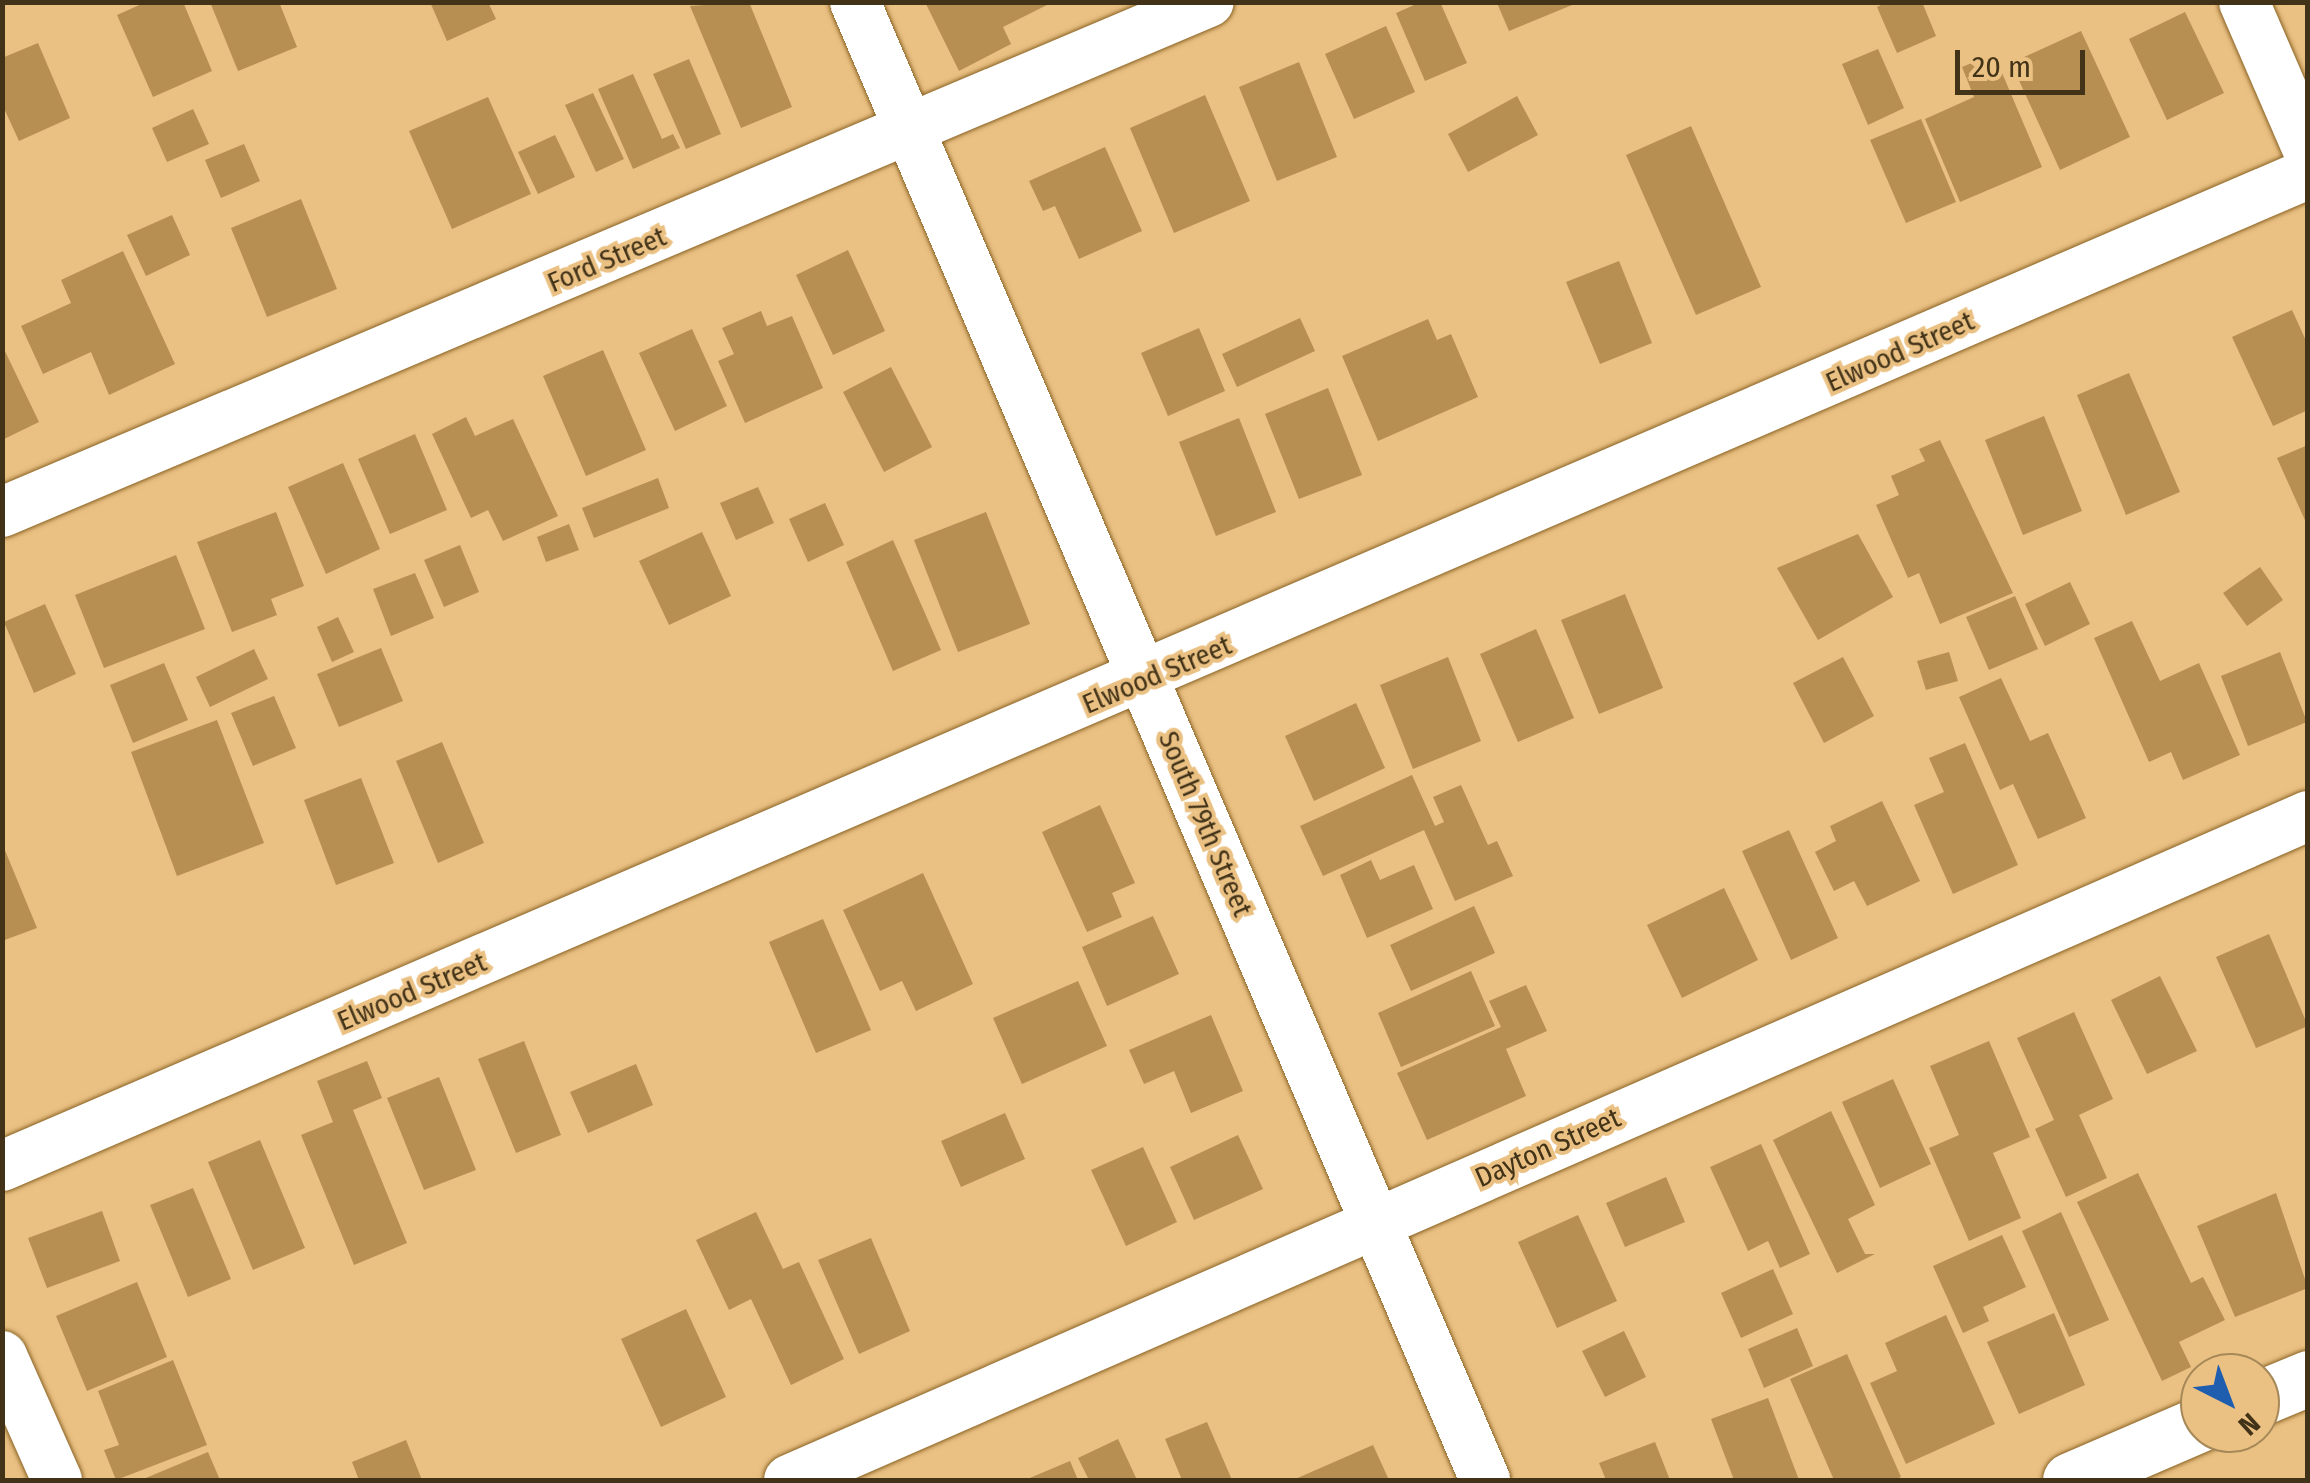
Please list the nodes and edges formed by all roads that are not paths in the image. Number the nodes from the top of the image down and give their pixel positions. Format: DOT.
graph roads {
  1 [pos="855,2"];
  2 [pos="1210,2"];
  3 [pos="2244,2"];
  4 [pos="911,132"];
  5 [pos="2308,150"];
  6 [pos="2308,174"];
  7 [pos="2,512"];
  8 [pos="1144,682"];
  9 [pos="2308,816"];
  10 [pos="2,1166"];
  11 [pos="1376,1223"];
  12 [pos="2,1356"];
  13 [pos="2308,1378"];
  14 [pos="2280,1390"];
  15 [pos="2180,1433"];
  16 [pos="57,1480"];
  17 [pos="789,1480"];
  18 [pos="1485,1480"];
  19 [pos="2070,1480"];
  1 -- 4 [label="street, South 79th Street"];
  2 -- 4 [label="street, Ford Street"];
  3 -- 5 [label="street"];
  4 -- 7 [label="street, Ford Street"];
  4 -- 8 [label="street, South 79th Street"];
  6 -- 8 [label="street, Elwood Street"];
  8 -- 10 [label="street, Elwood Street"];
  8 -- 11 [label="street, South 79th Street"];
  9 -- 11 [label="street, Dayton Street"];
  11 -- 17 [label="street, Dayton Street"];
  11 -- 18 [label="street, South 79th Street"];
  12 -- 16 [label="street"];
  13 -- 14 [label="street"];
  15 -- 19 [label="street"];
}
